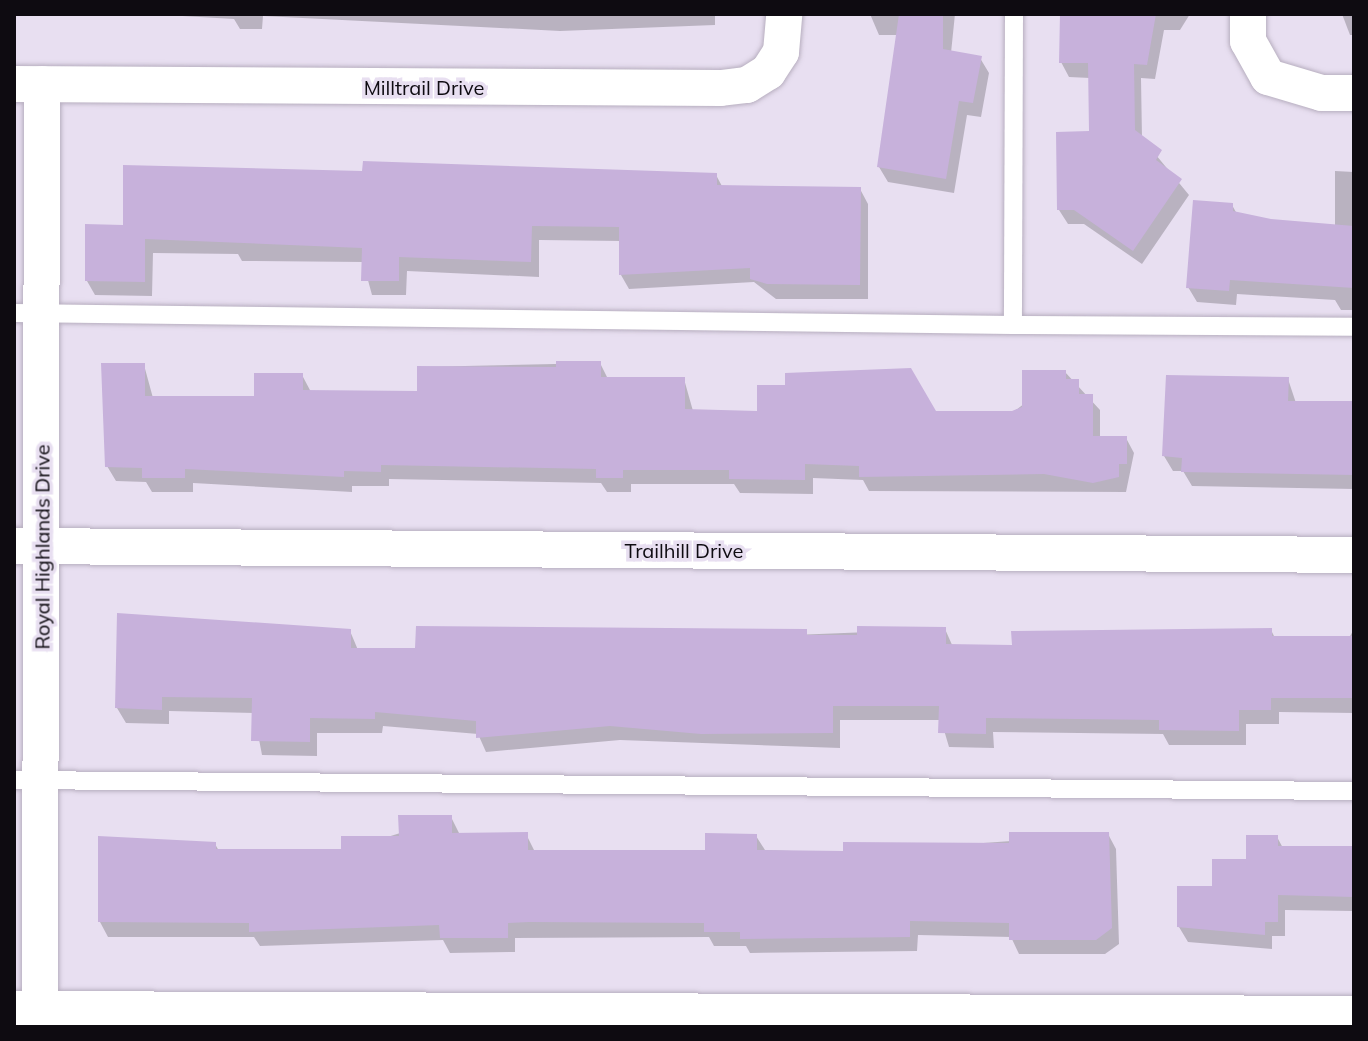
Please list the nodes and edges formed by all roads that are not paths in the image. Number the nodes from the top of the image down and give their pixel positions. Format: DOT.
graph roads {
  1 [pos="784,14"];
  2 [pos="1014,14"];
  3 [pos="1248,14"];
  4 [pos="28,84"];
  5 [pos="1354,93"];
  6 [pos="28,313"];
  7 [pos="1013,325"];
  8 [pos="1354,327"];
  9 [pos="28,546"];
  10 [pos="1354,555"];
  11 [pos="28,780"];
  12 [pos="1354,791"];
  13 [pos="27,1009"];
  14 [pos="1354,1014"];
  1 -- 4 [label="street, Milltrail Drive"];
  2 -- 7 [label="lane"];
  3 -- 5 [label="street"];
  4 -- 6 [label="street, Royal Highlands Drive"];
  6 -- 7 [label="lane"];
  6 -- 9 [label="street, Royal Highlands Drive"];
  7 -- 8 [label="lane"];
  9 -- 10 [label="street, Trailhill Drive"];
  9 -- 11 [label="street, Royal Highlands Drive"];
  11 -- 12 [label="lane"];
  11 -- 13 [label="street, Royal Highlands Drive"];
  13 -- 14 [label="street"];
}
